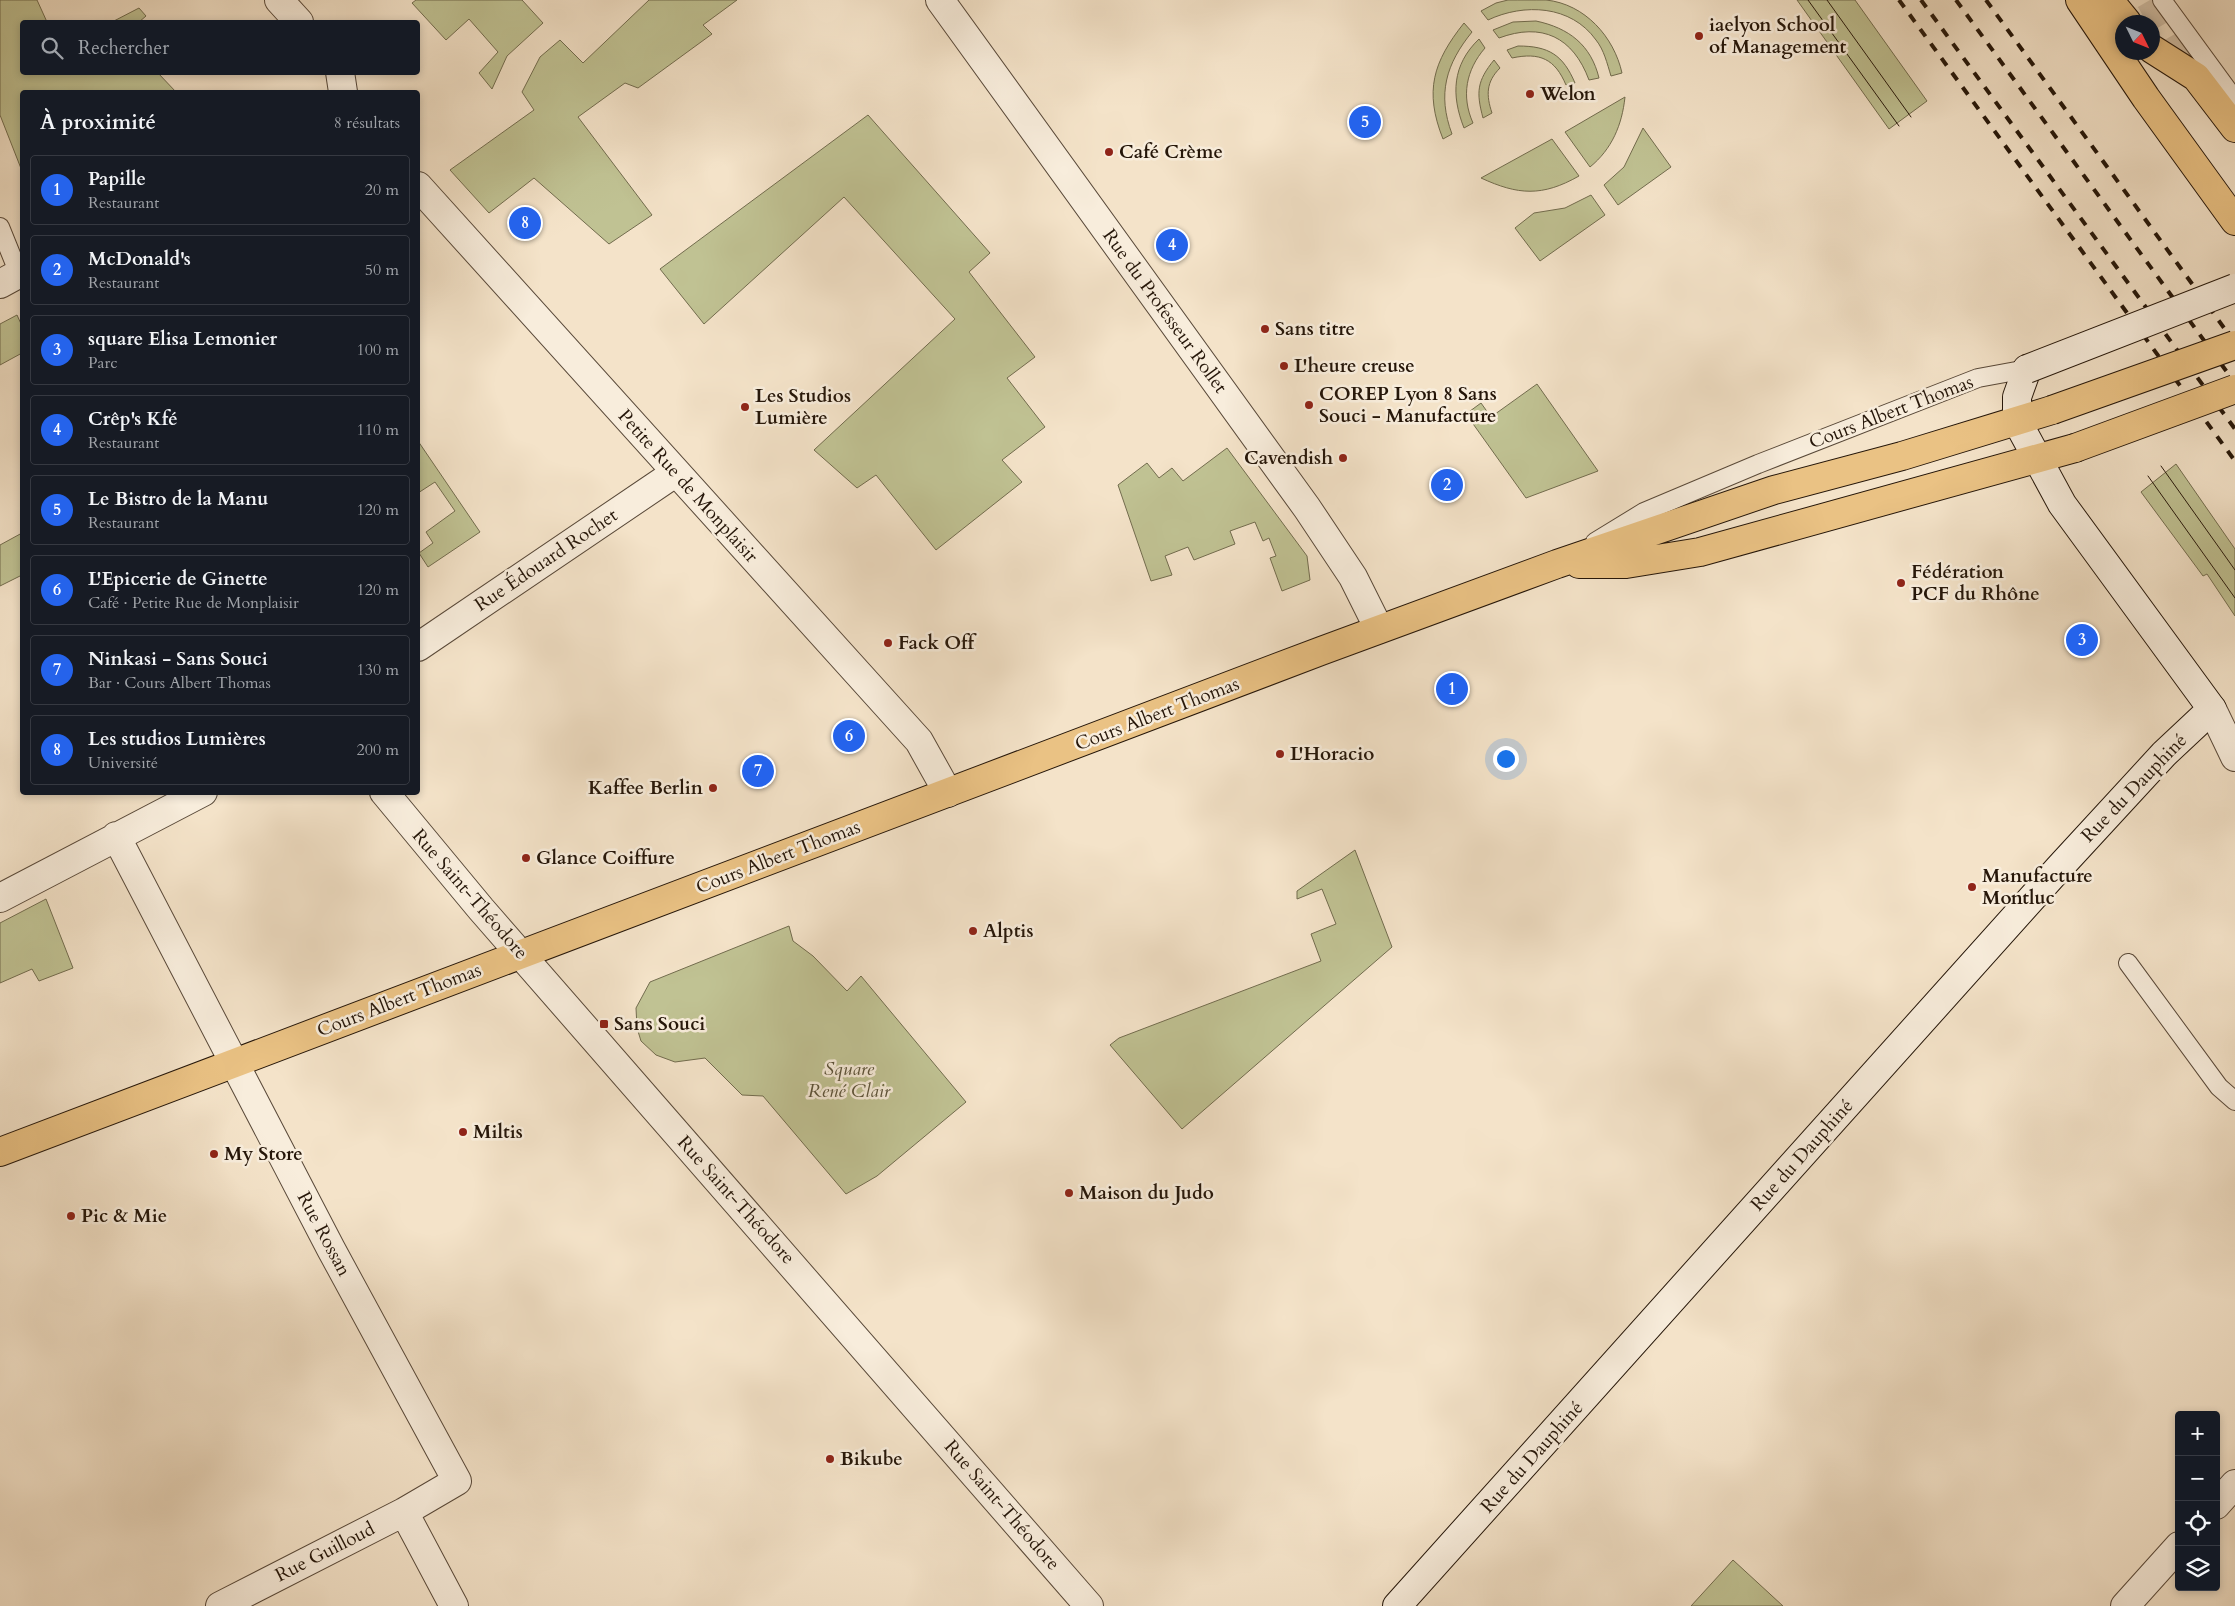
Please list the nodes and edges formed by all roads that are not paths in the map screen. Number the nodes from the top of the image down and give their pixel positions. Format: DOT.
graph roads {
  1 [pos="279,0"];
  2 [pos="940,0"];
  3 [pos="2080,0"];
  4 [pos="2109,0"];
  5 [pos="2162,0"];
  6 [pos="2121,15"];
  7 [pos="297,20"];
  8 [pos="2160,54"];
  9 [pos="340,75"];
  10 [pos="343,90"];
  11 [pos="2235,100"];
  12 [pos="2235,128"];
  13 [pos="420,188"];
  14 [pos="2235,221"];
  15 [pos="0,227"];
  16 [pos="14,277"];
  17 [pos="2235,288"];
  18 [pos="2235,345"];
  19 [pos="2027,369"];
  20 [pos="2235,389"];
  21 [pos="2017,421"];
  22 [pos="2038,458"];
  23 [pos="675,473"];
  24 [pos="1557,564"];
  25 [pos="1379,629"];
  26 [pos="420,646"];
  27 [pos="2212,709"];
  28 [pos="2235,732"];
  29 [pos="2235,757"];
  30 [pos="948,793"];
  31 [pos="197,795"];
  32 [pos="387,795"];
  33 [pos="116,836"];
  34 [pos="0,898"];
  35 [pos="522,955"];
  36 [pos="2128,963"];
  37 [pos="236,1062"];
  38 [pos="2235,1101"];
  39 [pos="0,1152"];
  40 [pos="2235,1484"];
  41 [pos="2220,1501"];
  42 [pos="404,1512"];
  43 [pos="2175,1550"];
  44 [pos="220,1606"];
  45 [pos="454,1606"];
  46 [pos="1089,1606"];
  47 [pos="1397,1606"];
  48 [pos="2125,1606"];
  1 -- 7 [label="street"];
  2 -- 25 [label="street, Rue du Professeur Rollet"];
  3 -- 14 [label="main road"];
  4 -- 6 [label="main road"];
  5 -- 11 [label="lane"];
  8 -- 12 [label="main road"];
  9 -- 10 [label="street"];
  13 -- 23 [label="street, Petite Rue de Monplaisir"];
  15 -- 16 [label="lane"];
  17 -- 19 [label="street, Cours Albert Thomas, bridge"];
  18 -- 21 [label="main road, Cours Albert Thomas, bridge"];
  19 -- 21 [label="street"];
  19 -- 24 [label="lane, Cours Albert Thomas"];
  20 -- 22 [label="main road, bridge"];
  21 -- 22 [label="street"];
  21 -- 24 [label="main road, Cours Albert Thomas"];
  22 -- 24 [label="main road"];
  22 -- 27 [label="street"];
  23 -- 26 [label="street, Rue Édouard Rochet"];
  23 -- 30 [label="street, Petite Rue de Monplaisir"];
  24 -- 25 [label="main road, Cours Albert Thomas"];
  25 -- 30 [label="main road, Cours Albert Thomas"];
  27 -- 28 [label="street"];
  27 -- 29 [label="street"];
  27 -- 47 [label="street, Rue du Dauphiné"];
  30 -- 35 [label="main road, Cours Albert Thomas"];
  31 -- 33 [label="street"];
  32 -- 35 [label="street, Rue Saint-Théodore"];
  33 -- 34 [label="street"];
  33 -- 37 [label="street, Rue Rossan"];
  35 -- 37 [label="main road, Cours Albert Thomas"];
  35 -- 46 [label="street, Rue Saint-Théodore"];
  36 -- 38 [label="lane"];
  37 -- 39 [label="main road, Cours Albert Thomas"];
  37 -- 42 [label="street, Rue Rossan"];
  40 -- 41 [label="street"];
  42 -- 44 [label="street, Rue Guilloud"];
  42 -- 45 [label="street"];
  43 -- 48 [label="street"];
}
